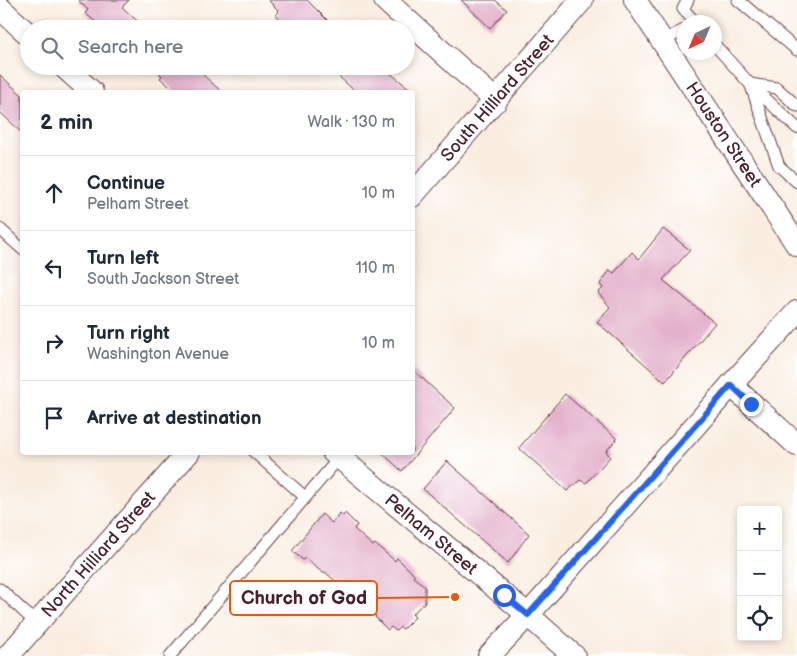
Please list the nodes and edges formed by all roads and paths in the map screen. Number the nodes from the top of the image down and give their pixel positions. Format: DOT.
graph roads {
  1 [pos="386,0"];
  2 [pos="582,0"];
  3 [pos="635,0"];
  4 [pos="688,0"];
  5 [pos="738,0"];
  6 [pos="0,8"];
  7 [pos="689,15"];
  8 [pos="408,20"];
  9 [pos="20,27"];
  10 [pos="415,27"];
  11 [pos="677,34"];
  12 [pos="662,41"];
  13 [pos="797,50"];
  14 [pos="722,53"];
  15 [pos="73,75"];
  16 [pos="750,84"];
  17 [pos="90,90"];
  18 [pos="496,101"];
  19 [pos="797,106"];
  20 [pos="797,128"];
  21 [pos="797,182"];
  22 [pos="415,193"];
  23 [pos="0,229"];
  24 [pos="797,245"];
  25 [pos="20,247"];
  26 [pos="797,312"];
  27 [pos="731,385"];
  28 [pos="797,445"];
  29 [pos="186,455"];
  30 [pos="257,455"];
  31 [pos="336,455"];
  32 [pos="305,498"];
  33 [pos="0,590"];
  34 [pos="528,615"];
  35 [pos="37,624"];
  36 [pos="8,656"];
  37 [pos="170,656"];
  38 [pos="489,656"];
  39 [pos="574,656"];
  1 -- 8 [label="street"];
  2 -- 18 [label="street, South Hilliard Street"];
  3 -- 12 [label="street, Houston Street"];
  4 -- 7 [label="lane"];
  5 -- 13 [label="lane"];
  6 -- 9 [label="street"];
  10 -- 18 [label="street"];
  11 -- 12 [label="lane"];
  12 -- 24 [label="street, Houston Street"];
  14 -- 16 [label="lane"];
  15 -- 17 [label="street"];
  16 -- 19 [label="lane"];
  16 -- 20 [label="lane"];
  16 -- 21 [label="lane"];
  18 -- 22 [label="street, South Hilliard Street"];
  23 -- 25 [label="lane"];
  26 -- 27 [label="street"];
  27 -- 28 [label="street"];
  27 -- 34 [label="street"];
  29 -- 35 [label="street, North Hilliard Street"];
  30 -- 32 [label="lane"];
  31 -- 32 [label="lane"];
  31 -- 34 [label="street, Pelham Street"];
  32 -- 37 [label="lane"];
  33 -- 35 [label="lane"];
  34 -- 38 [label="street"];
  34 -- 39 [label="street, Pelham Street"];
  35 -- 36 [label="street, North Hilliard Street"];
}
